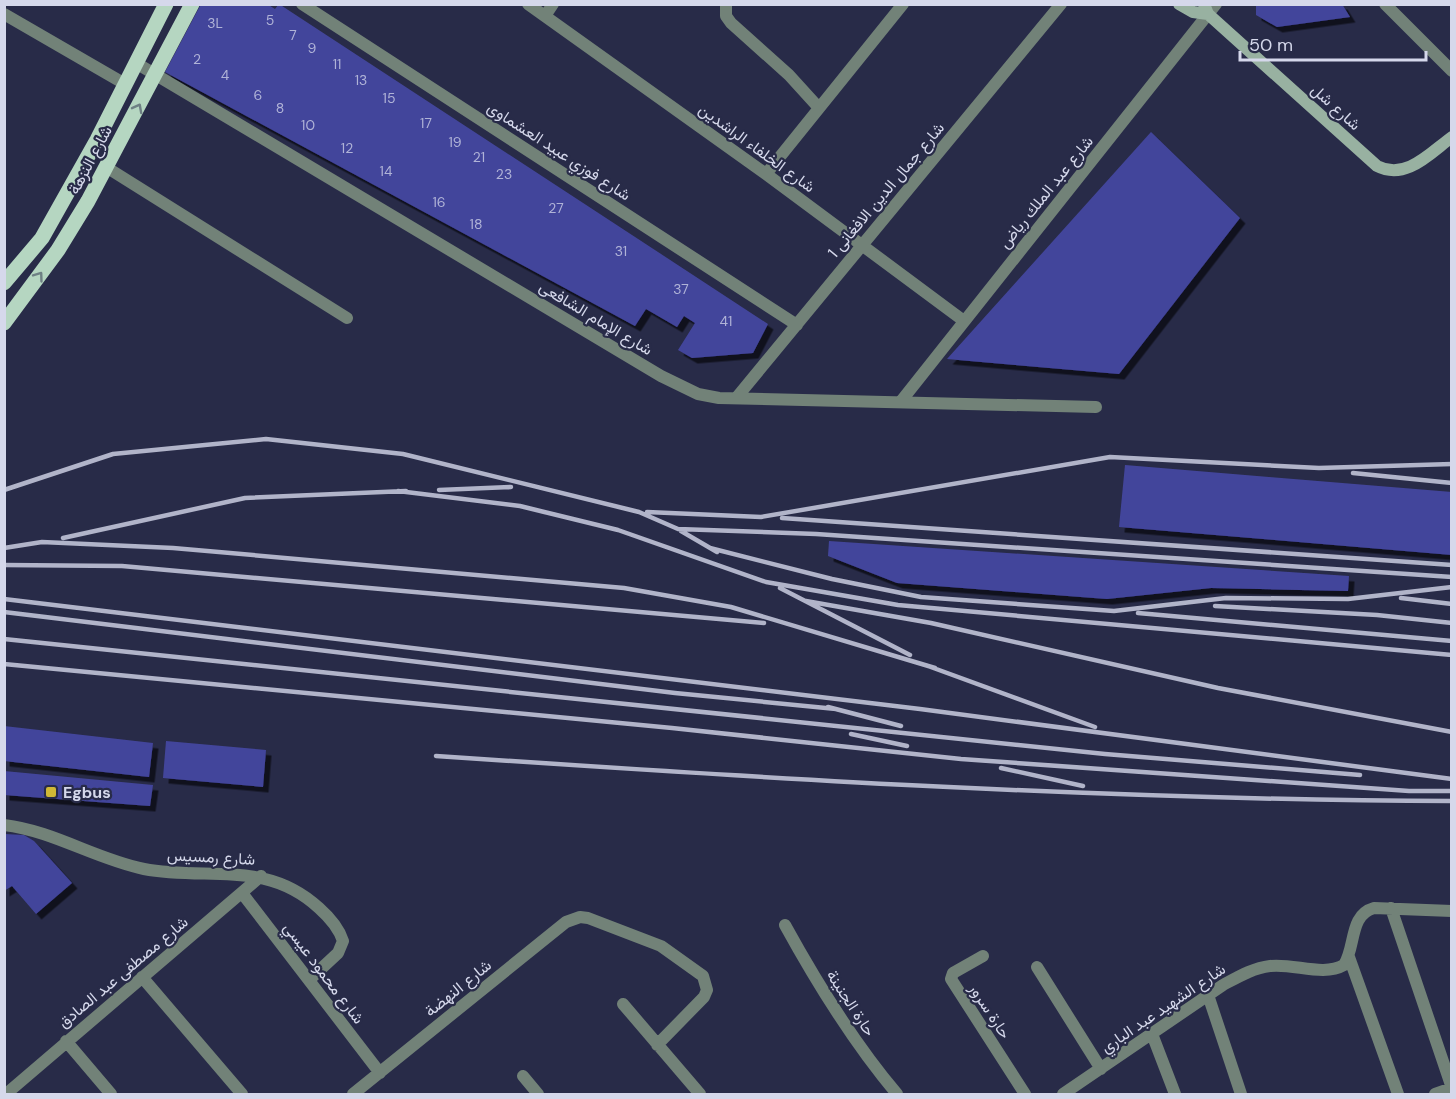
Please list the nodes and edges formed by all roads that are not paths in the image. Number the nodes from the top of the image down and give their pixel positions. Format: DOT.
graph roads {
  1 [pos="165,4"];
  2 [pos="192,4"];
  3 [pos="302,4"];
  4 [pos="528,4"];
  5 [pos="553,4"];
  6 [pos="903,4"];
  7 [pos="1061,4"];
  8 [pos="1179,4"];
  9 [pos="1385,4"];
  10 [pos="723,6"];
  11 [pos="1210,8"];
  12 [pos="5,15"];
  13 [pos="545,16"];
  14 [pos="136,63"];
  15 [pos="1452,71"];
  16 [pos="156,74"];
  17 [pos="126,84"];
  18 [pos="819,108"];
  19 [pos="1452,137"];
  20 [pos="106,167"];
  21 [pos="766,174"];
  22 [pos="863,245"];
  23 [pos="4,283"];
  24 [pos="347,318"];
  25 [pos="964,321"];
  26 [pos="4,323"];
  27 [pos="797,325"];
  28 [pos="737,397"];
  29 [pos="902,400"];
  30 [pos="1096,407"];
  31 [pos="4,825"];
  32 [pos="261,876"];
  33 [pos="242,892"];
  34 [pos="1391,908"];
  35 [pos="1452,911"];
  36 [pos="785,925"];
  37 [pos="983,956"];
  38 [pos="1349,957"];
  39 [pos="1037,966"];
  40 [pos="142,977"];
  41 [pos="309,980"];
  42 [pos="1208,995"];
  43 [pos="623,1004"];
  44 [pos="1152,1034"];
  45 [pos="66,1041"];
  46 [pos="657,1045"];
  47 [pos="1101,1069"];
  48 [pos="380,1073"];
  49 [pos="523,1077"];
  50 [pos="1452,1088"];
  51 [pos="8,1089"];
  52 [pos="111,1095"];
  53 [pos="242,1095"];
  54 [pos="353,1095"];
  55 [pos="538,1095"];
  56 [pos="700,1095"];
  57 [pos="897,1095"];
  58 [pos="1025,1095"];
  59 [pos="1063,1095"];
  60 [pos="1175,1095"];
  61 [pos="1241,1095"];
  62 [pos="1398,1095"];
  63 [pos="1435,1095"];
  1 -- 14 [label="main road, شارع النزهة"];
  2 -- 16 [label="main road, شارع النزهة"];
  3 -- 27 [label="street, شارع فوزي عبيد العشماوى"];
  4 -- 13 [label="street, شارع الخلفاء الراشدين"];
  5 -- 13 [label="street"];
  6 -- 18 [label="street"];
  7 -- 22 [label="street, شارع جمال الدين الافغانى 1"];
  8 -- 11 [label="street, شارع شل"];
  9 -- 15 [label="street"];
  10 -- 18 [label="street"];
  11 -- 19 [label="street, شارع شل"];
  11 -- 25 [label="street, شارع عبد الملك رياض"];
  12 -- 17 [label="street"];
  13 -- 21 [label="street, شارع الخلفاء الراشدين"];
  14 -- 16 [label="street, شارع الإمام الشافعى"];
  14 -- 17 [label="main road, شارع النزهة"];
  20 -- 16 [label="main road, شارع النزهة, one-way"];
  16 -- 28 [label="street, شارع الإمام الشافعى"];
  17 -- 23 [label="main road, شارع النزهة"];
  18 -- 21 [label="street"];
  20 -- 24 [label="street"];
  26 -- 20 [label="main road, شارع النزهة, one-way"];
  21 -- 22 [label="street, شارع الخلفاء الراشدين"];
  22 -- 25 [label="street, شارع الخلفاء الراشدين"];
  22 -- 27 [label="street, شارع جمال الدين الافغانى 1"];
  25 -- 29 [label="street, شارع عبد الملك رياض"];
  27 -- 28 [label="street, شارع جمال الدين الافغانى 1"];
  28 -- 29 [label="street, شارع الإمام الشافعى"];
  29 -- 30 [label="street, شارع الإمام الشافعى"];
  31 -- 32 [label="street, شارع رمسيس"];
  32 -- 33 [label="street, شارع مصطفى عبد الصادق"];
  32 -- 41 [label="street, شارع رمسيس"];
  33 -- 40 [label="street, شارع مصطفى عبد الصادق"];
  33 -- 41 [label="street, شارع محمود عيسي"];
  34 -- 35 [label="street"];
  34 -- 38 [label="street"];
  34 -- 50 [label="street"];
  36 -- 57 [label="street, حارة الجنينة"];
  37 -- 58 [label="street, حارة سرور"];
  38 -- 42 [label="street, شارع الشهيد عبد الباري"];
  38 -- 62 [label="street"];
  39 -- 47 [label="street"];
  40 -- 45 [label="street, شارع مصطفى عبد الصادق"];
  40 -- 53 [label="street"];
  41 -- 48 [label="street, شارع محمود عيسي"];
  42 -- 44 [label="street, شارع الشهيد عبد الباري"];
  42 -- 61 [label="street"];
  43 -- 46 [label="street"];
  44 -- 47 [label="street, شارع الشهيد عبد الباري"];
  44 -- 60 [label="street"];
  45 -- 51 [label="street, شارع مصطفى عبد الصادق"];
  45 -- 52 [label="street"];
  46 -- 48 [label="street, شارع النهضة"];
  46 -- 56 [label="street"];
  47 -- 59 [label="street, شارع الشهيد عبد الباري"];
  48 -- 54 [label="street, شارع النهضة"];
  49 -- 55 [label="street"];
  50 -- 63 [label="street"];
}
